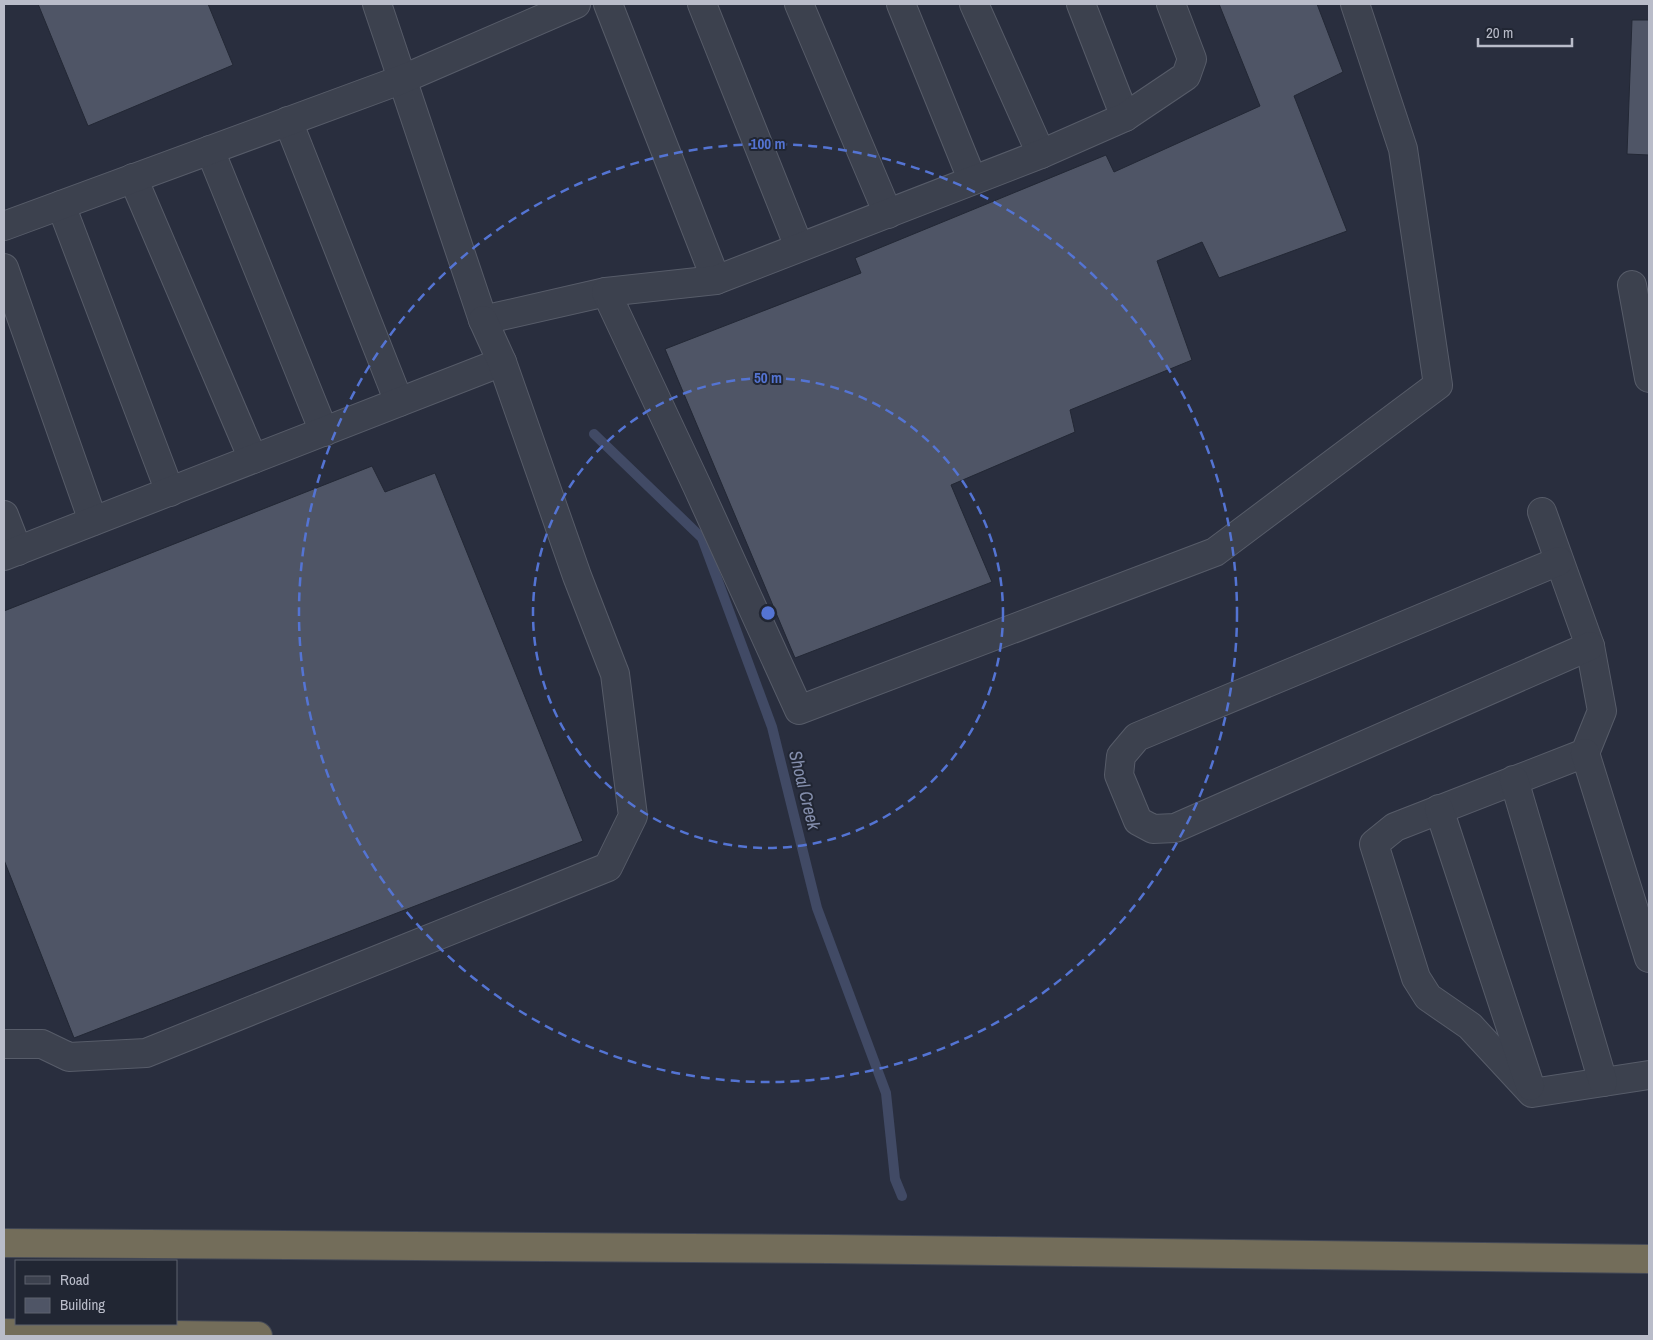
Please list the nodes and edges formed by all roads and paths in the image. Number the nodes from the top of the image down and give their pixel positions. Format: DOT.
graph roads {
  1 [pos="377,4"];
  2 [pos="576,4"];
  3 [pos="608,4"];
  4 [pos="702,4"];
  5 [pos="799,4"];
  6 [pos="901,4"];
  7 [pos="974,4"];
  8 [pos="1081,4"];
  9 [pos="1171,4"];
  10 [pos="1355,4"];
  11 [pos="403,79"];
  12 [pos="1125,117"];
  13 [pos="288,121"];
  14 [pos="210,150"];
  15 [pos="1041,154"];
  16 [pos="133,178"];
  17 [pos="972,180"];
  18 [pos="62,205"];
  19 [pos="888,214"];
  20 [pos="4,226"];
  21 [pos="799,247"];
  22 [pos="4,268"];
  23 [pos="716,280"];
  24 [pos="1632,286"];
  25 [pos="606,292"];
  26 [pos="483,320"];
  27 [pos="502,362"];
  28 [pos="1649,378"];
  29 [pos="399,402"];
  30 [pos="324,432"];
  31 [pos="253,459"];
  32 [pos="170,492"];
  33 [pos="1542,512"];
  34 [pos="4,515"];
  35 [pos="93,521"];
  36 [pos="11,553"];
  37 [pos="1559,561"];
  38 [pos="1590,646"];
  39 [pos="1586,753"];
  40 [pos="1514,780"];
  41 [pos="1439,810"];
  42 [pos="1649,958"];
  43 [pos="4,1044"];
  44 [pos="1649,1075"];
  45 [pos="1603,1082"];
  46 [pos="1532,1093"];
  47 [pos="4,1243"];
  48 [pos="1649,1259"];
  49 [pos="4,1334"];
  50 [pos="258,1336"];
  1 -- 11 [label="lane"];
  2 -- 11 [label="lane"];
  3 -- 23 [label="lane"];
  4 -- 21 [label="lane"];
  5 -- 19 [label="lane"];
  6 -- 17 [label="lane"];
  7 -- 15 [label="lane"];
  8 -- 12 [label="lane"];
  9 -- 12 [label="lane"];
  10 -- 25 [label="lane"];
  11 -- 13 [label="lane"];
  11 -- 26 [label="lane"];
  12 -- 15 [label="lane"];
  13 -- 14 [label="lane"];
  13 -- 29 [label="lane"];
  14 -- 16 [label="lane"];
  14 -- 30 [label="lane"];
  15 -- 17 [label="lane"];
  16 -- 18 [label="lane"];
  16 -- 31 [label="lane"];
  17 -- 19 [label="lane"];
  18 -- 20 [label="lane"];
  18 -- 32 [label="lane"];
  19 -- 21 [label="lane"];
  21 -- 23 [label="lane"];
  22 -- 35 [label="lane"];
  23 -- 25 [label="lane"];
  24 -- 28 [label="lane"];
  25 -- 26 [label="lane"];
  26 -- 27 [label="lane"];
  27 -- 29 [label="lane"];
  27 -- 43 [label="lane"];
  29 -- 30 [label="lane"];
  30 -- 31 [label="lane"];
  31 -- 32 [label="lane"];
  32 -- 35 [label="lane"];
  33 -- 37 [label="lane"];
  34 -- 36 [label="lane"];
  35 -- 36 [label="lane"];
  37 -- 38 [label="lane"];
  37 -- 38 [label="lane"];
  38 -- 39 [label="lane"];
  39 -- 40 [label="lane"];
  39 -- 42 [label="lane"];
  40 -- 41 [label="lane"];
  40 -- 45 [label="lane"];
  41 -- 46 [label="lane"];
  41 -- 46 [label="lane"];
  44 -- 45 [label="lane"];
  45 -- 46 [label="lane"];
  47 -- 48 [label="highway"];
  49 -- 50 [label="highway"];
}
